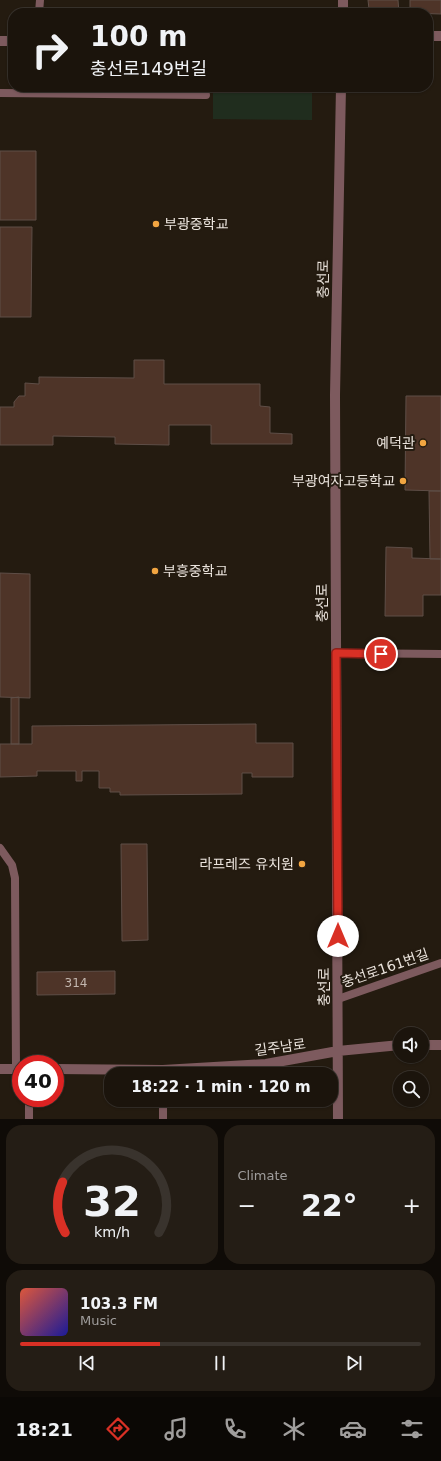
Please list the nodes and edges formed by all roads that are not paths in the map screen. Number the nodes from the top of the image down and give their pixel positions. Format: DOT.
graph roads {
  1 [pos="341,92"];
  2 [pos="0,93"];
  3 [pos="206,95"];
  4 [pos="336,653"];
  5 [pos="441,654"];
  6 [pos="0,848"];
  7 [pos="441,963"];
  8 [pos="338,999"];
  9 [pos="429,1045"];
  10 [pos="393,1046"];
  11 [pos="441,1046"];
  12 [pos="338,1051"];
  13 [pos="19,1055"];
  14 [pos="227,1067"];
  15 [pos="0,1069"];
  16 [pos="12,1069"];
  17 [pos="64,1069"];
  18 [pos="104,1070"];
  19 [pos="29,1107"];
  20 [pos="163,1107"];
  21 [pos="29,1119"];
  22 [pos="163,1119"];
  23 [pos="338,1119"];
  1 -- 4 [label="street, 충선로"];
  2 -- 3 [label="lane"];
  4 -- 5 [label="lane"];
  4 -- 8 [label="street, 충선로"];
  6 -- 13 [label="lane"];
  7 -- 8 [label="lane, 충선로161번길"];
  8 -- 12 [label="street, 충선로"];
  9 -- 11 [label="street"];
  10 -- 12 [label="street, 길주남로"];
  12 -- 14 [label="street, 길주남로"];
  12 -- 23 [label="street, 충선로"];
  15 -- 16 [label="street"];
  17 -- 18 [label="street, 길주남로"];
  19 -- 21 [label="lane"];
  20 -- 22 [label="lane"];
}
